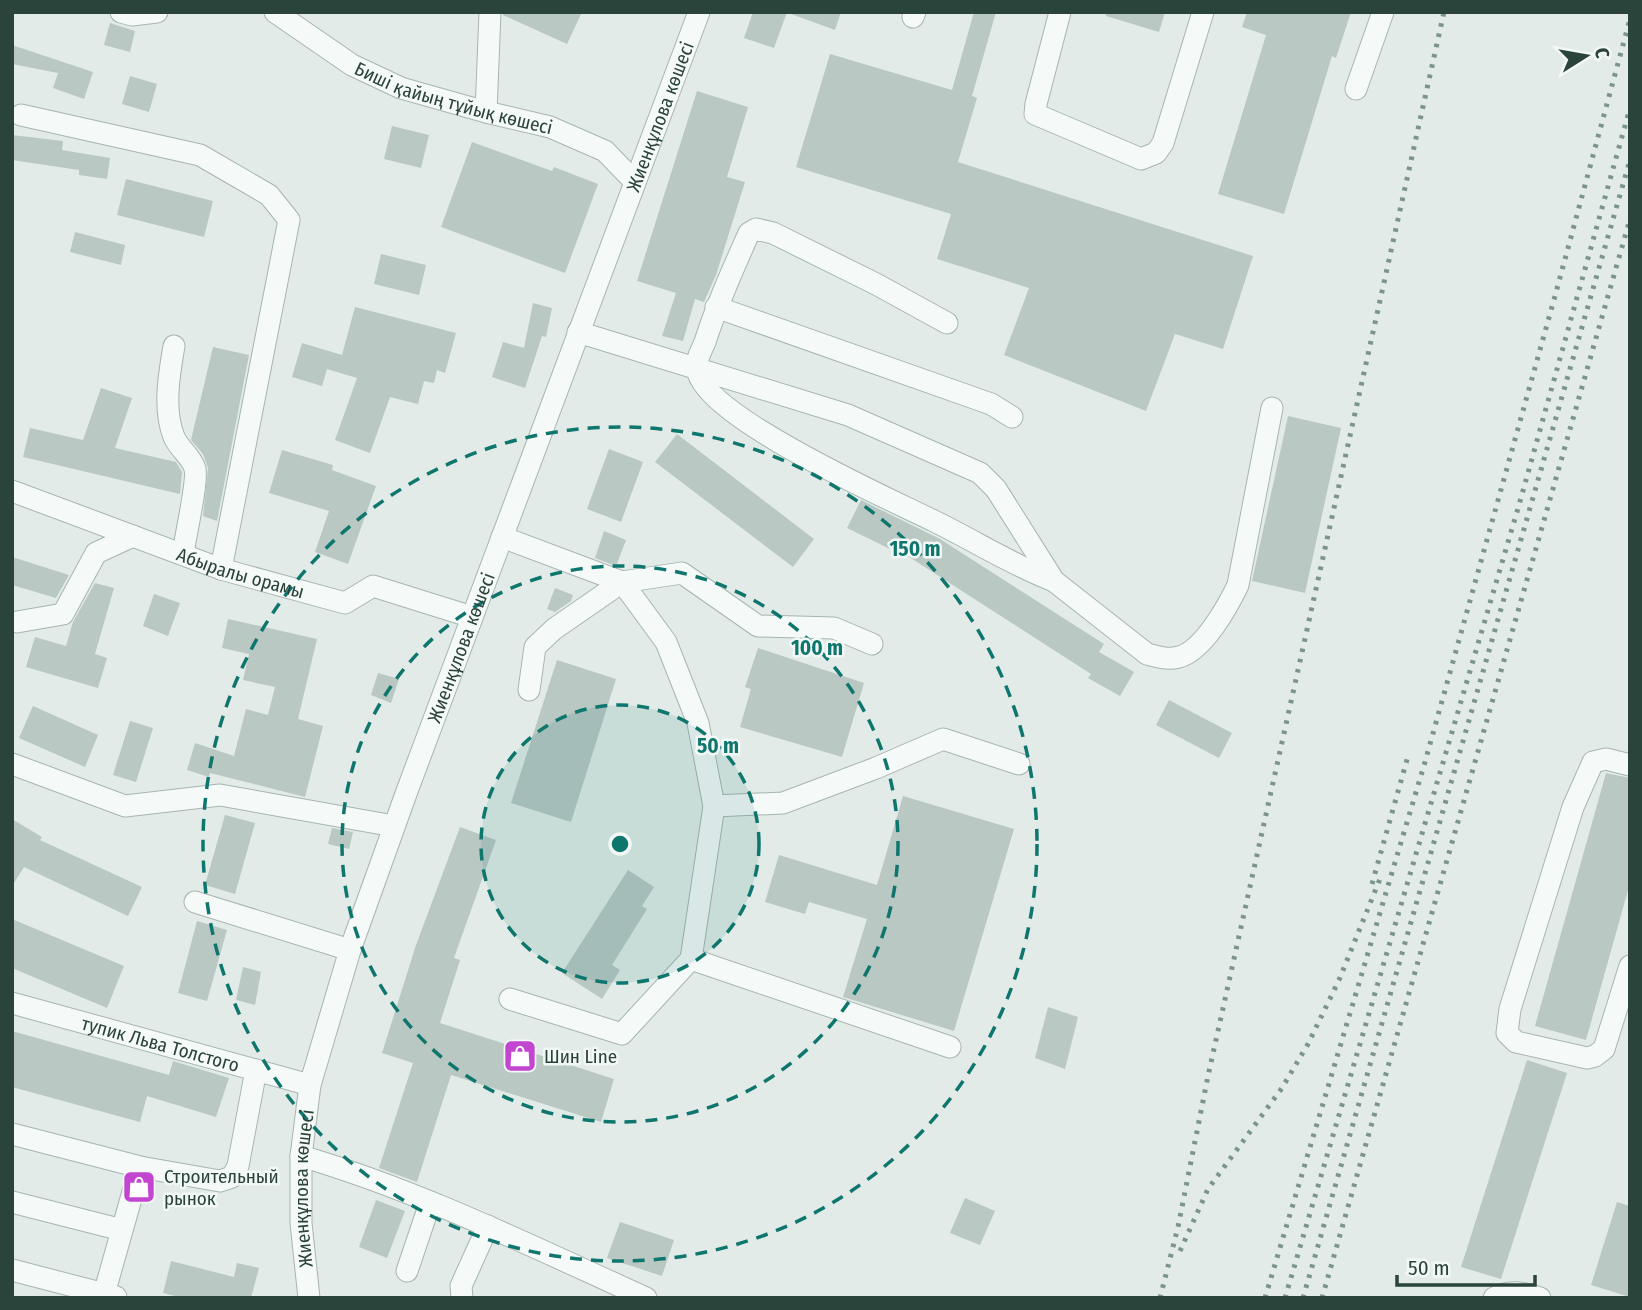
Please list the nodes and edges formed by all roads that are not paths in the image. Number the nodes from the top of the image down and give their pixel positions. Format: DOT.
graph roads {
  1 [pos="121,12"];
  2 [pos="157,12"];
  3 [pos="275,12"];
  4 [pos="490,12"];
  5 [pos="699,12"];
  6 [pos="1060,12"];
  7 [pos="1203,12"];
  8 [pos="1383,12"];
  9 [pos="1356,89"];
  10 [pos="486,112"];
  11 [pos="21,116"];
  12 [pos="634,181"];
  13 [pos="716,307"];
  14 [pos="947,323"];
  15 [pos="578,332"];
  16 [pos="174,346"];
  17 [pos="696,367"];
  18 [pos="1272,408"];
  19 [pos="1012,417"];
  20 [pos="12,491"];
  21 [pos="133,536"];
  22 [pos="502,537"];
  23 [pos="183,554"];
  24 [pos="221,569"];
  25 [pos="1054,581"];
  26 [pos="622,582"];
  27 [pos="472,617"];
  28 [pos="17,622"];
  29 [pos="872,644"];
  30 [pos="529,690"];
  31 [pos="12,764"];
  32 [pos="1019,764"];
  33 [pos="1630,765"];
  34 [pos="713,806"];
  35 [pos="394,826"];
  36 [pos="195,902"];
  37 [pos="350,950"];
  38 [pos="691,959"];
  39 [pos="1630,965"];
  40 [pos="510,999"];
  41 [pos="12,1003"];
  42 [pos="950,1047"];
  43 [pos="256,1070"];
  44 [pos="310,1085"];
  45 [pos="12,1134"];
  46 [pos="301,1156"];
  47 [pos="140,1167"];
  48 [pos="12,1202"];
  49 [pos="430,1203"];
  50 [pos="488,1226"];
  51 [pos="122,1230"];
  52 [pos="12,1270"];
  53 [pos="407,1271"];
  54 [pos="111,1296"];
  55 [pos="309,1298"];
  56 [pos="462,1298"];
  57 [pos="646,1298"];
  58 [pos="1494,1298"];
  59 [pos="1540,1298"];
  1 -- 2 [label="street"];
  3 -- 10 [label="street, Биші қайың тұйық көшесі"];
  4 -- 10 [label="street"];
  5 -- 12 [label="street, Жиенқұлова көшесі"];
  6 -- 7 [label="street"];
  8 -- 9 [label="street"];
  10 -- 12 [label="street, Биші қайың тұйық көшесі"];
  11 -- 24 [label="street"];
  12 -- 15 [label="street, Жиенқұлова көшесі"];
  13 -- 14 [label="street"];
  13 -- 17 [label="street"];
  13 -- 19 [label="street"];
  15 -- 17 [label="street"];
  15 -- 22 [label="street, Жиенқұлова көшесі"];
  16 -- 23 [label="street"];
  17 -- 25 [label="street"];
  17 -- 25 [label="street"];
  18 -- 25 [label="street"];
  20 -- 21 [label="street, Абыралы орамы"];
  21 -- 23 [label="street, Абыралы орамы"];
  21 -- 28 [label="street"];
  22 -- 26 [label="street"];
  22 -- 27 [label="street, Жиенқұлова көшесі"];
  23 -- 24 [label="street, Абыралы орамы"];
  24 -- 27 [label="street, Абыралы орамы"];
  26 -- 29 [label="street"];
  26 -- 30 [label="street"];
  26 -- 34 [label="street"];
  27 -- 35 [label="street, Жиенқұлова көшесі"];
  31 -- 35 [label="street"];
  32 -- 34 [label="street"];
  33 -- 39 [label="street"];
  34 -- 38 [label="street"];
  35 -- 37 [label="street, Жиенқұлова көшесі"];
  36 -- 37 [label="street"];
  37 -- 44 [label="street, Жиенқұлова көшесі"];
  38 -- 40 [label="street"];
  38 -- 42 [label="street"];
  41 -- 43 [label="street, тупик Льва Толстого"];
  43 -- 44 [label="street, тупик Льва Толстого"];
  43 -- 47 [label="street"];
  44 -- 46 [label="street, Жиенқұлова көшесі"];
  45 -- 47 [label="street"];
  46 -- 49 [label="street"];
  46 -- 55 [label="street, Жиенқұлова көшесі"];
  47 -- 51 [label="street"];
  48 -- 51 [label="street"];
  49 -- 50 [label="street"];
  49 -- 53 [label="street"];
  50 -- 56 [label="street"];
  50 -- 57 [label="street"];
  51 -- 54 [label="street"];
  52 -- 54 [label="street"];
  58 -- 59 [label="street"];
}
